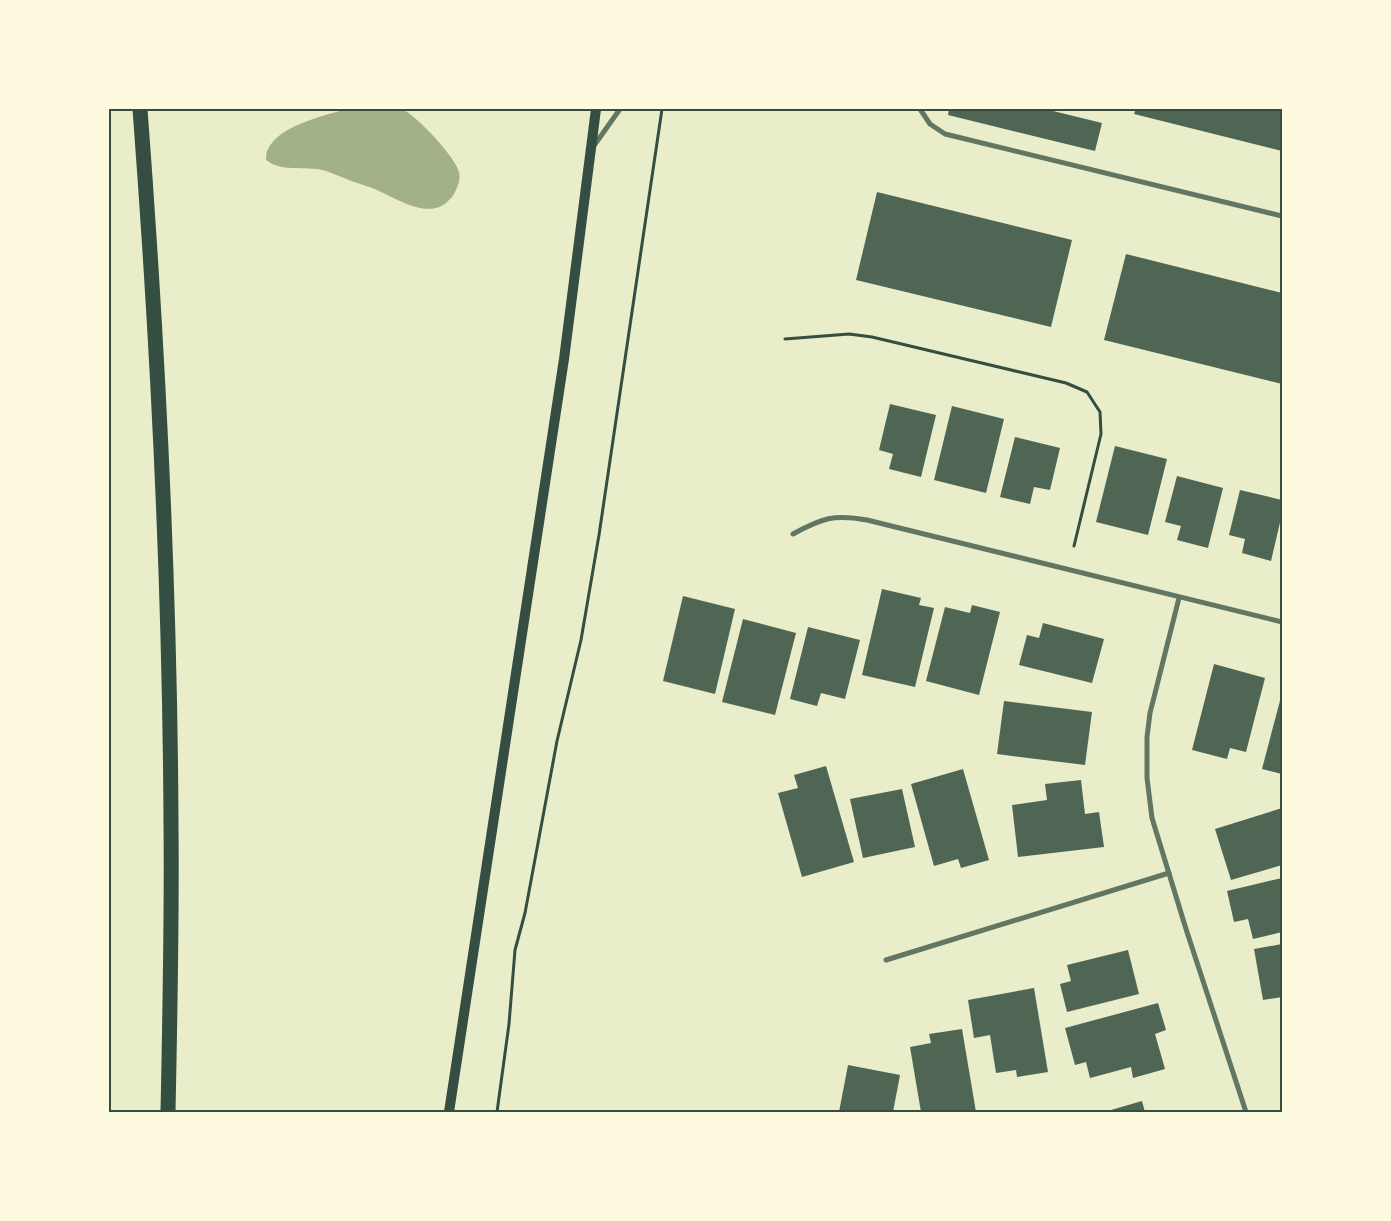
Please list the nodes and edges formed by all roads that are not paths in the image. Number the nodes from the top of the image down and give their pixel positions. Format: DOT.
graph roads {
  1 [pos="140,109"];
  2 [pos="596,109"];
  3 [pos="620,109"];
  4 [pos="920,109"];
  5 [pos="591,149"];
  6 [pos="1282,216"];
  7 [pos="793,534"];
  8 [pos="1179,598"];
  9 [pos="1282,622"];
  10 [pos="1169,873"];
  11 [pos="886,960"];
  12 [pos="168,1112"];
  13 [pos="449,1112"];
  14 [pos="1246,1112"];
  1 -- 12 [label="highway"];
  2 -- 5 [label="main road"];
  3 -- 5 [label="street"];
  4 -- 6 [label="street"];
  5 -- 13 [label="main road"];
  7 -- 8 [label="street"];
  8 -- 9 [label="street"];
  8 -- 10 [label="street"];
  10 -- 11 [label="street"];
  10 -- 14 [label="street"];
}
